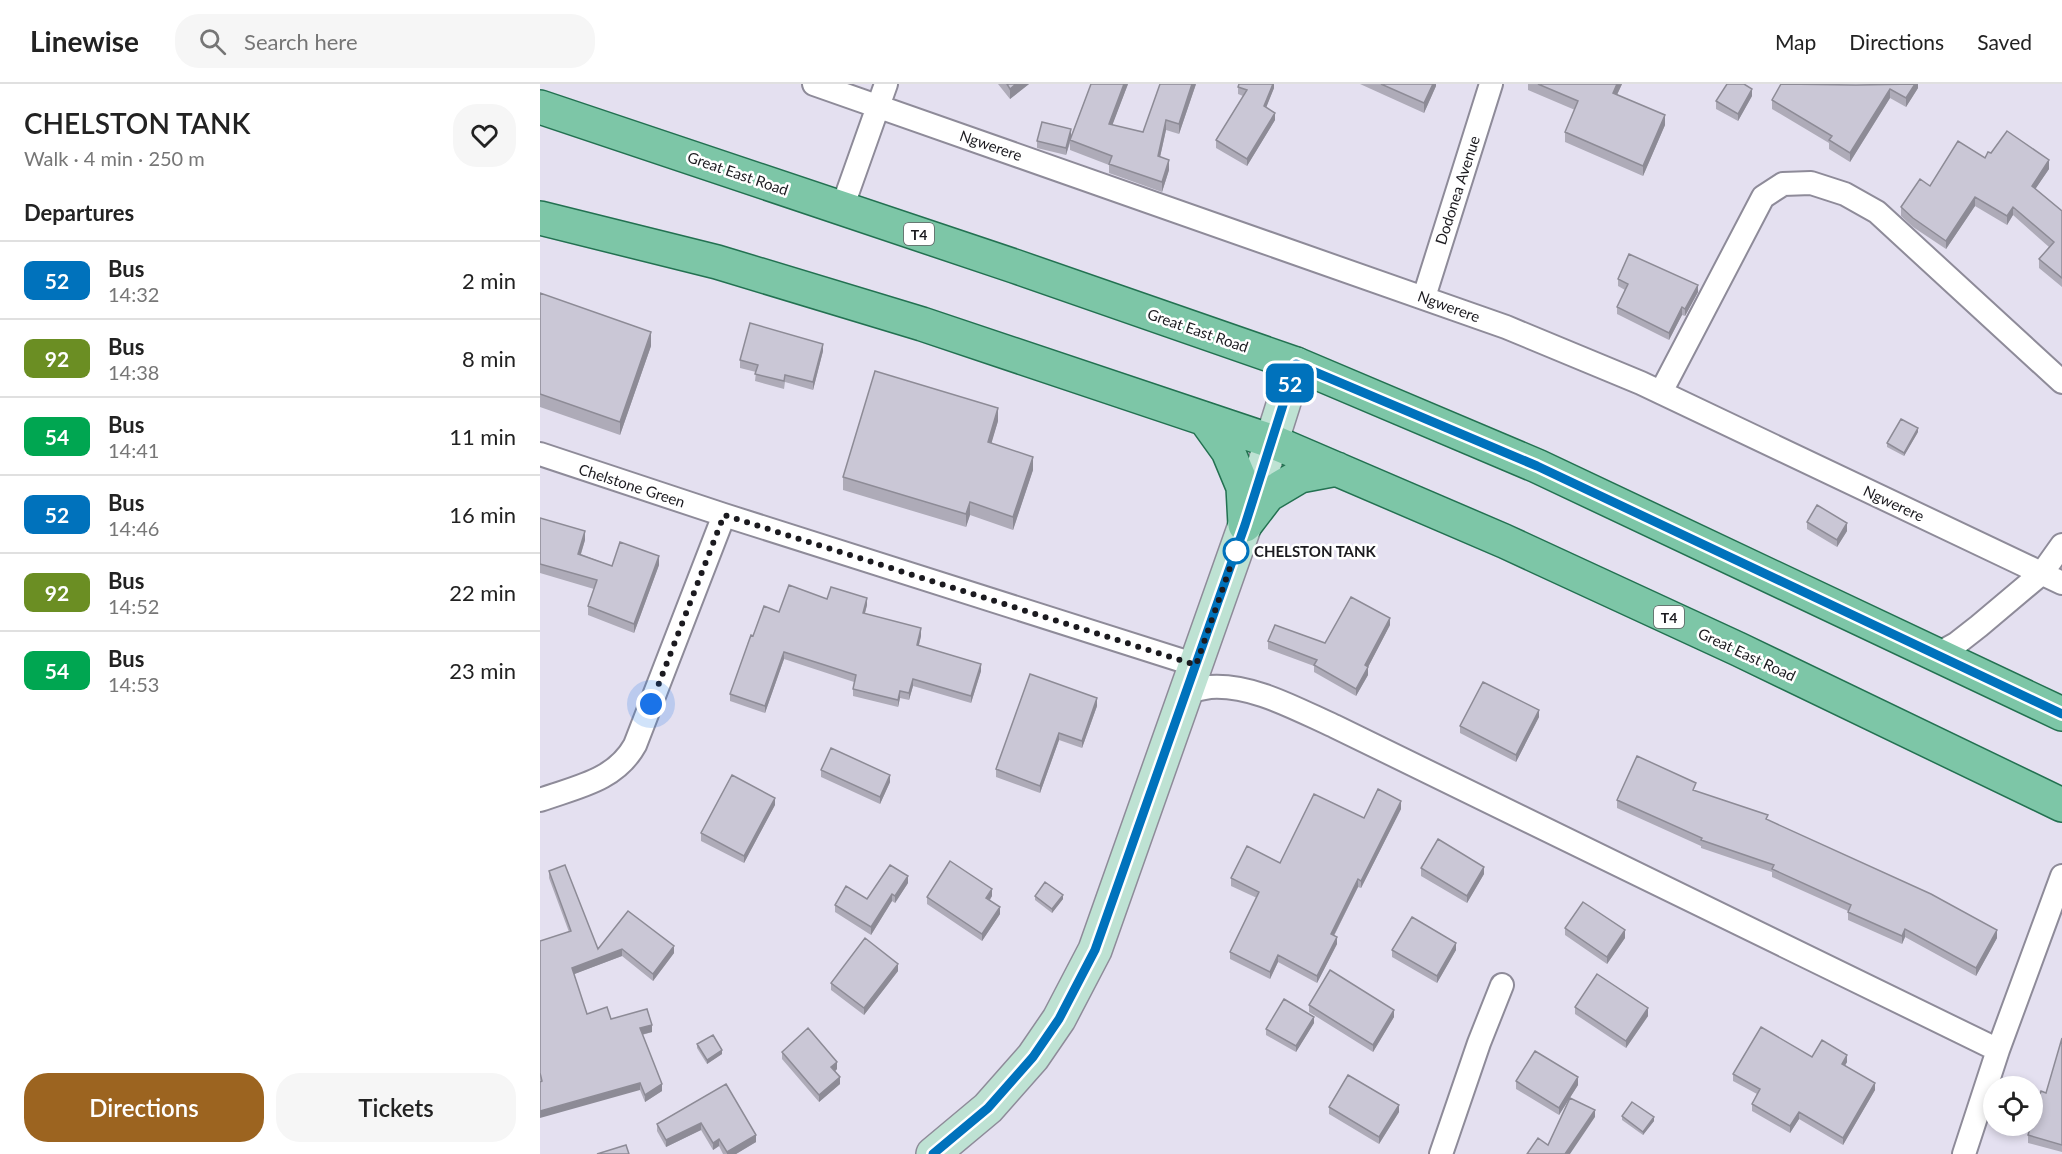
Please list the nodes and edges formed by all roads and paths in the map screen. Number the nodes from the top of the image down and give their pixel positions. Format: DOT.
graph roads {
  1 [pos="814,84"];
  2 [pos="1491,84"];
  3 [pos="882,95"];
  4 [pos="540,107"];
  5 [pos="842,208"];
  6 [pos="540,218"];
  7 [pos="1424,297"];
  8 [pos="1296,364"];
  9 [pos="2062,382"];
  10 [pos="1661,392"];
  11 [pos="1205,419"];
  12 [pos="1270,441"];
  13 [pos="540,454"];
  14 [pos="1337,469"];
  15 [pos="724,515"];
  16 [pos="1245,525"];
  17 [pos="2062,545"];
  18 [pos="2042,573"];
  19 [pos="2062,583"];
  20 [pos="1936,655"];
  21 [pos="1191,678"];
  22 [pos="2062,714"];
  23 [pos="540,800"];
  24 [pos="2062,805"];
  25 [pos="2062,876"];
  26 [pos="1502,985"];
  27 [pos="1998,1050"];
  28 [pos="933,1154"];
  29 [pos="1441,1154"];
  30 [pos="1964,1154"];
  1 -- 3 [label="street, Ngwerere"];
  2 -- 7 [label="street, Dodonea Avenue"];
  3 -- 5 [label="street"];
  3 -- 7 [label="street, Ngwerere"];
  4 -- 5 [label="main road, Great East Road / T4"];
  5 -- 8 [label="main road, Great East Road / T4"];
  6 -- 11 [label="main road, Great East Road / T4"];
  7 -- 10 [label="street, Ngwerere"];
  8 -- 12 [label="street"];
  8 -- 20 [label="main road, Great East Road / T4"];
  9 -- 10 [label="street"];
  10 -- 18 [label="street, Ngwerere"];
  11 -- 12 [label="main road, Great East Road / T4"];
  11 -- 16 [label="main road"];
  12 -- 14 [label="main road, Great East Road / T4"];
  12 -- 16 [label="street"];
  13 -- 15 [label="street, Chelstone Green"];
  14 -- 16 [label="main road"];
  14 -- 24 [label="main road, Great East Road / T4"];
  15 -- 21 [label="street, Chelstone Green"];
  15 -- 23 [label="street"];
  16 -- 21 [label="street"];
  17 -- 18 [label="street"];
  18 -- 19 [label="street, Ngwerere"];
  18 -- 20 [label="street"];
  20 -- 22 [label="main road, Great East Road / T4"];
  21 -- 27 [label="street"];
  21 -- 28 [label="street"];
  25 -- 27 [label="street"];
  26 -- 29 [label="street"];
  27 -- 30 [label="street"];
}
